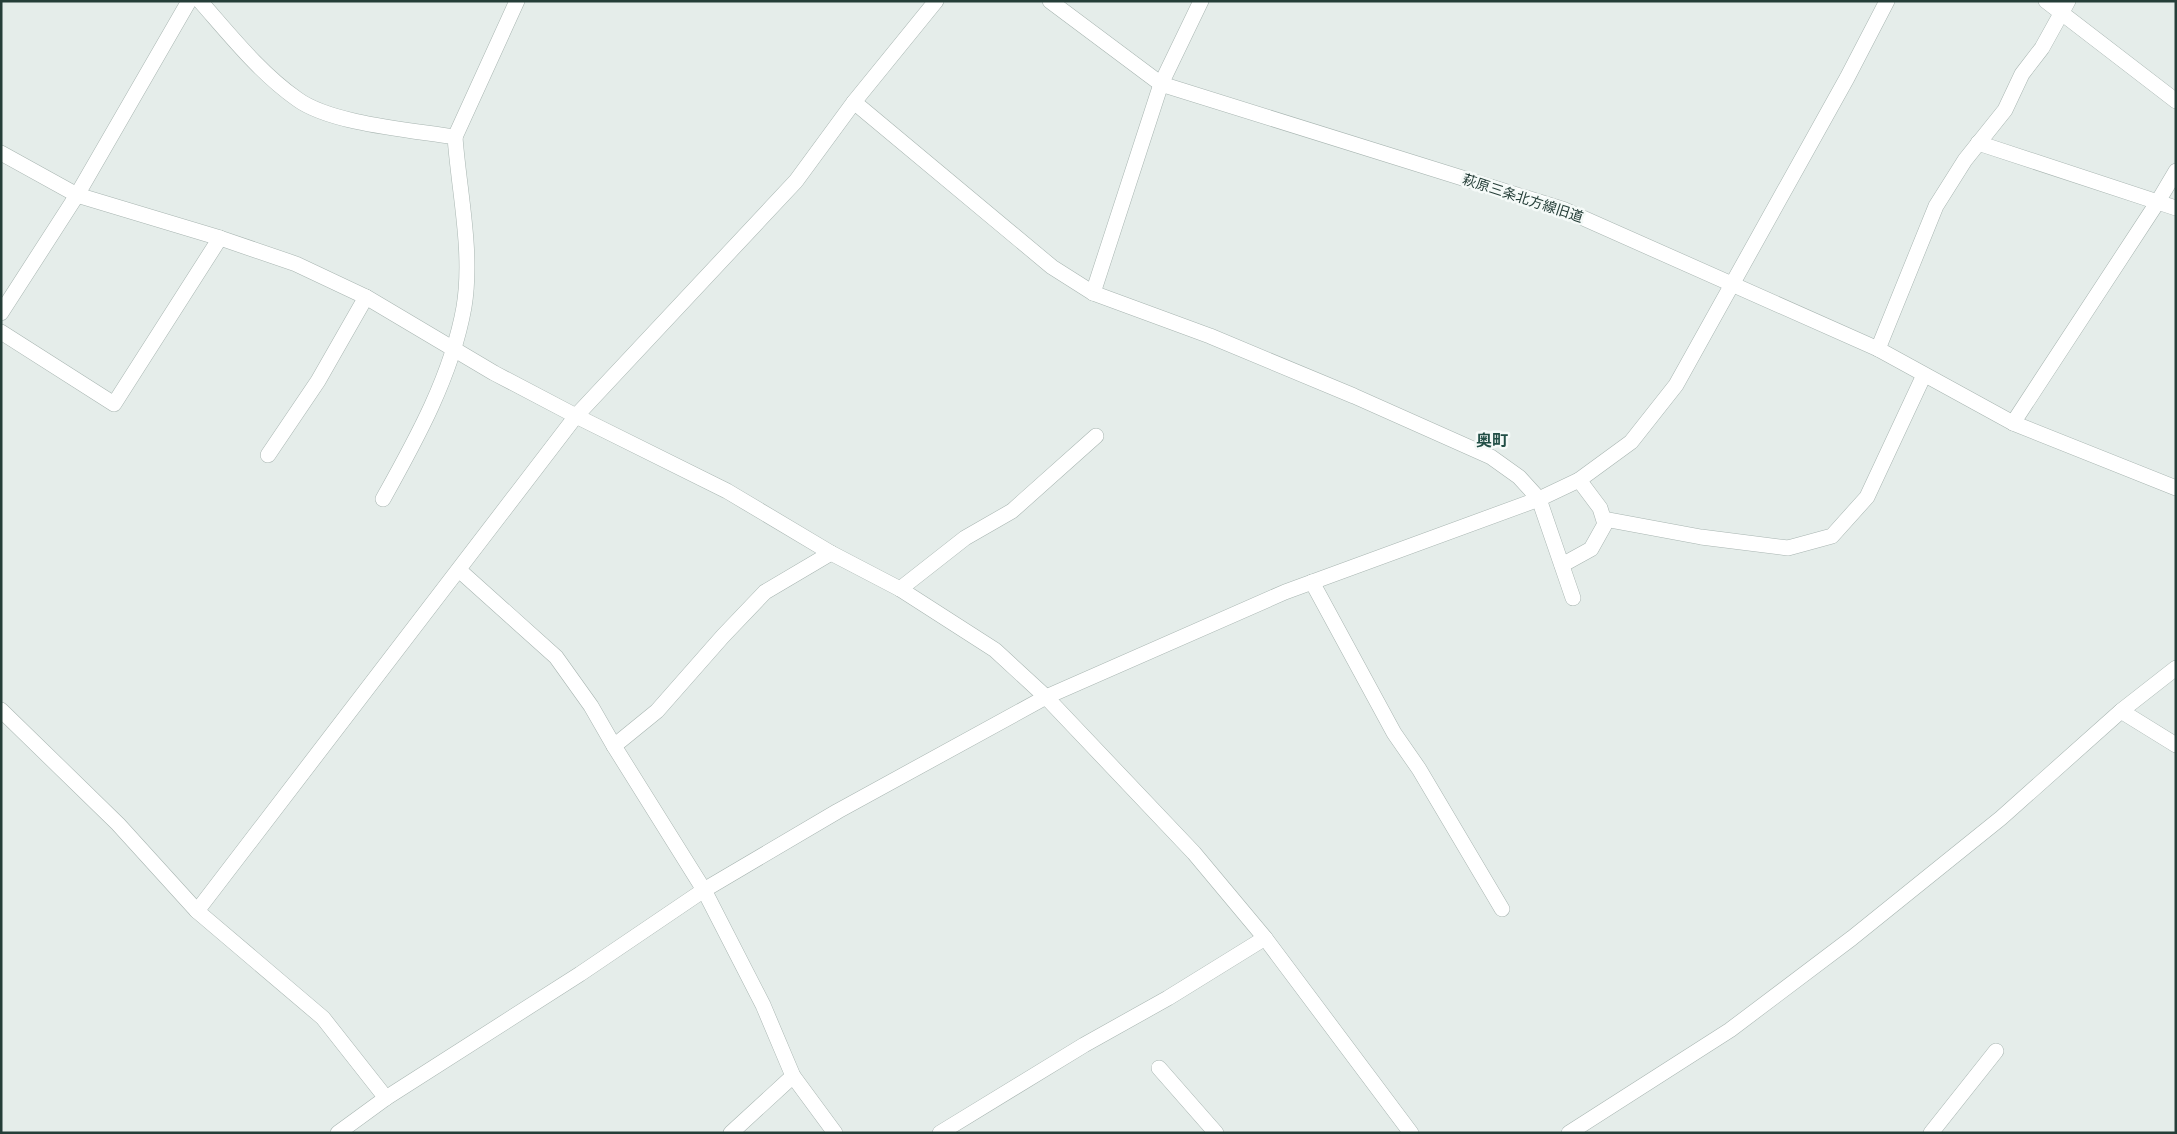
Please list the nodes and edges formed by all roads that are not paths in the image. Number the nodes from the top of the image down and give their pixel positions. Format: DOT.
graph roads {
  1 [pos="189,1"];
  2 [pos="200,1"];
  3 [pos="517,1"];
  4 [pos="936,1"];
  5 [pos="1050,1"];
  6 [pos="1201,1"];
  7 [pos="1888,1"];
  8 [pos="2046,1"];
  9 [pos="2065,7"];
  10 [pos="1161,84"];
  11 [pos="2176,101"];
  12 [pos="854,102"];
  13 [pos="456,137"];
  14 [pos="1978,143"];
  15 [pos="1,153"];
  16 [pos="2176,171"];
  17 [pos="77,195"];
  18 [pos="2157,203"];
  19 [pos="2176,208"];
  20 [pos="220,238"];
  21 [pos="1732,283"];
  22 [pos="1093,292"];
  23 [pos="366,296"];
  24 [pos="1,313"];
  25 [pos="1,332"];
  26 [pos="1878,349"];
  27 [pos="453,350"];
  28 [pos="1924,375"];
  29 [pos="576,416"];
  30 [pos="2013,423"];
  31 [pos="1096,436"];
  32 [pos="268,455"];
  33 [pos="1579,480"];
  34 [pos="2176,488"];
  35 [pos="383,499"];
  36 [pos="1539,499"];
  37 [pos="1604,519"];
  38 [pos="831,553"];
  39 [pos="1562,565"];
  40 [pos="459,570"];
  41 [pos="1312,582"];
  42 [pos="900,589"];
  43 [pos="1573,598"];
  44 [pos="2176,668"];
  45 [pos="1046,697"];
  46 [pos="1,710"];
  47 [pos="2121,712"];
  48 [pos="2176,745"];
  49 [pos="614,746"];
  50 [pos="704,890"];
  51 [pos="1502,909"];
  52 [pos="197,911"];
  53 [pos="1265,938"];
  54 [pos="1996,1051"];
  55 [pos="1159,1068"];
  56 [pos="793,1076"];
  57 [pos="386,1098"];
  58 [pos="338,1133"];
  59 [pos="731,1133"];
  60 [pos="835,1133"];
  61 [pos="940,1133"];
  62 [pos="1216,1133"];
  63 [pos="1411,1133"];
  64 [pos="1569,1133"];
  65 [pos="1931,1133"];
  1 -- 17 [label="street"];
  2 -- 13 [label="street"];
  3 -- 13 [label="street"];
  4 -- 12 [label="street"];
  5 -- 10 [label="street, 萩原三条北方線旧道"];
  6 -- 10 [label="street"];
  7 -- 21 [label="street"];
  8 -- 9 [label="street"];
  9 -- 11 [label="street"];
  9 -- 14 [label="street"];
  10 -- 21 [label="street, 萩原三条北方線旧道"];
  10 -- 22 [label="street"];
  12 -- 22 [label="street"];
  12 -- 29 [label="street"];
  13 -- 27 [label="street"];
  14 -- 18 [label="street"];
  14 -- 26 [label="street"];
  15 -- 17 [label="street"];
  16 -- 18 [label="street"];
  17 -- 20 [label="street"];
  17 -- 24 [label="street"];
  18 -- 19 [label="street"];
  18 -- 30 [label="street"];
  20 -- 23 [label="street"];
  20 -- 25 [label="street"];
  21 -- 26 [label="street, 萩原三条北方線旧道"];
  21 -- 33 [label="street"];
  22 -- 36 [label="street"];
  23 -- 27 [label="street"];
  23 -- 32 [label="street"];
  26 -- 28 [label="street, 萩原三条北方線旧道"];
  27 -- 29 [label="street"];
  27 -- 35 [label="street"];
  28 -- 30 [label="street, 萩原三条北方線旧道"];
  28 -- 37 [label="street"];
  29 -- 38 [label="street"];
  29 -- 40 [label="street"];
  30 -- 34 [label="street, 萩原三条北方線旧道"];
  31 -- 42 [label="street"];
  33 -- 36 [label="street"];
  33 -- 37 [label="street"];
  36 -- 39 [label="street"];
  36 -- 41 [label="street"];
  37 -- 39 [label="street"];
  38 -- 42 [label="street"];
  38 -- 49 [label="street"];
  39 -- 43 [label="street"];
  40 -- 49 [label="street"];
  40 -- 52 [label="street"];
  41 -- 45 [label="street"];
  41 -- 51 [label="street"];
  42 -- 45 [label="street"];
  44 -- 47 [label="street"];
  45 -- 50 [label="street"];
  45 -- 53 [label="street"];
  46 -- 52 [label="street"];
  47 -- 48 [label="street"];
  47 -- 64 [label="street"];
  49 -- 50 [label="street"];
  50 -- 56 [label="street"];
  50 -- 57 [label="street"];
  52 -- 57 [label="street"];
  53 -- 61 [label="street"];
  53 -- 63 [label="street"];
  54 -- 65 [label="street"];
  55 -- 62 [label="street"];
  56 -- 59 [label="street"];
  56 -- 60 [label="street"];
  57 -- 58 [label="street"];
}
